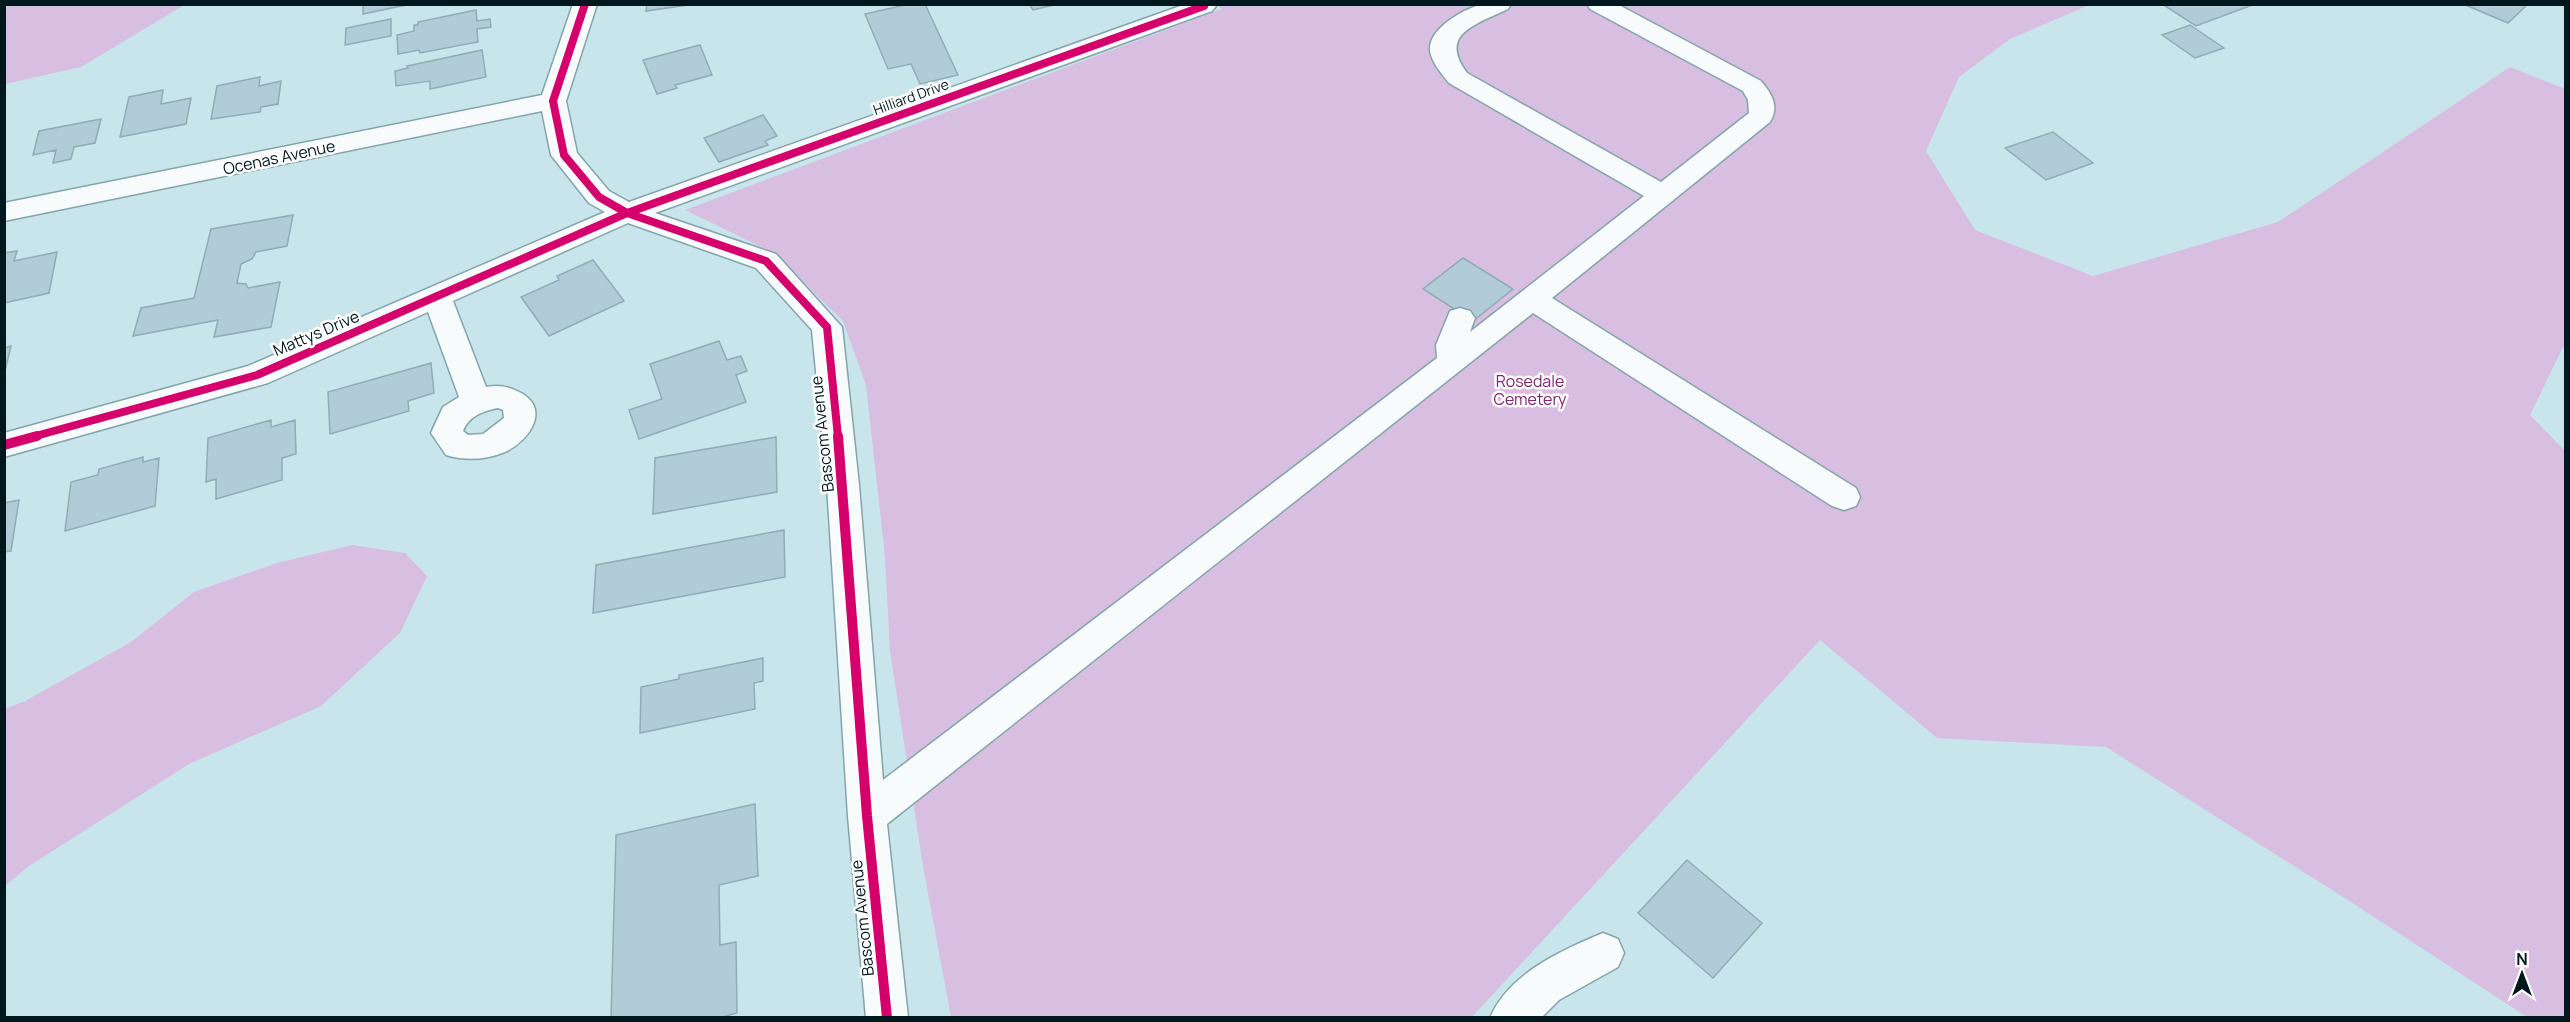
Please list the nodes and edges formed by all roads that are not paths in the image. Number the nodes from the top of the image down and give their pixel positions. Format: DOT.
graph roads {
  1 [pos="585,4"];
  2 [pos="1500,4"];
  3 [pos="1598,4"];
  4 [pos="1204,6"];
  5 [pos="553,101"];
  6 [pos="1663,194"];
  7 [pos="4,213"];
  8 [pos="627,213"];
  9 [pos="437,298"];
  10 [pos="1532,299"];
  11 [pos="1460,318"];
  12 [pos="1453,362"];
  13 [pos="476,401"];
  14 [pos="4,446"];
  15 [pos="1844,497"];
  16 [pos="867,816"];
  17 [pos="1603,953"];
  18 [pos="887,1017"];
  19 [pos="1511,1017"];
  1 -- 5 [label="street, Bascom Avenue"];
  2 -- 6 [label="street"];
  3 -- 6 [label="street"];
  4 -- 8 [label="street, Hilliard Drive"];
  5 -- 7 [label="street, Ocenas Avenue"];
  5 -- 8 [label="street, Bascom Avenue"];
  6 -- 10 [label="street"];
  8 -- 9 [label="street, Mattys Drive"];
  8 -- 16 [label="street, Bascom Avenue"];
  9 -- 13 [label="street"];
  9 -- 14 [label="street, Mattys Drive"];
  10 -- 12 [label="street"];
  10 -- 15 [label="street"];
  11 -- 12 [label="street"];
  12 -- 16 [label="street"];
  16 -- 18 [label="street, Bascom Avenue"];
  17 -- 19 [label="street"];
}
